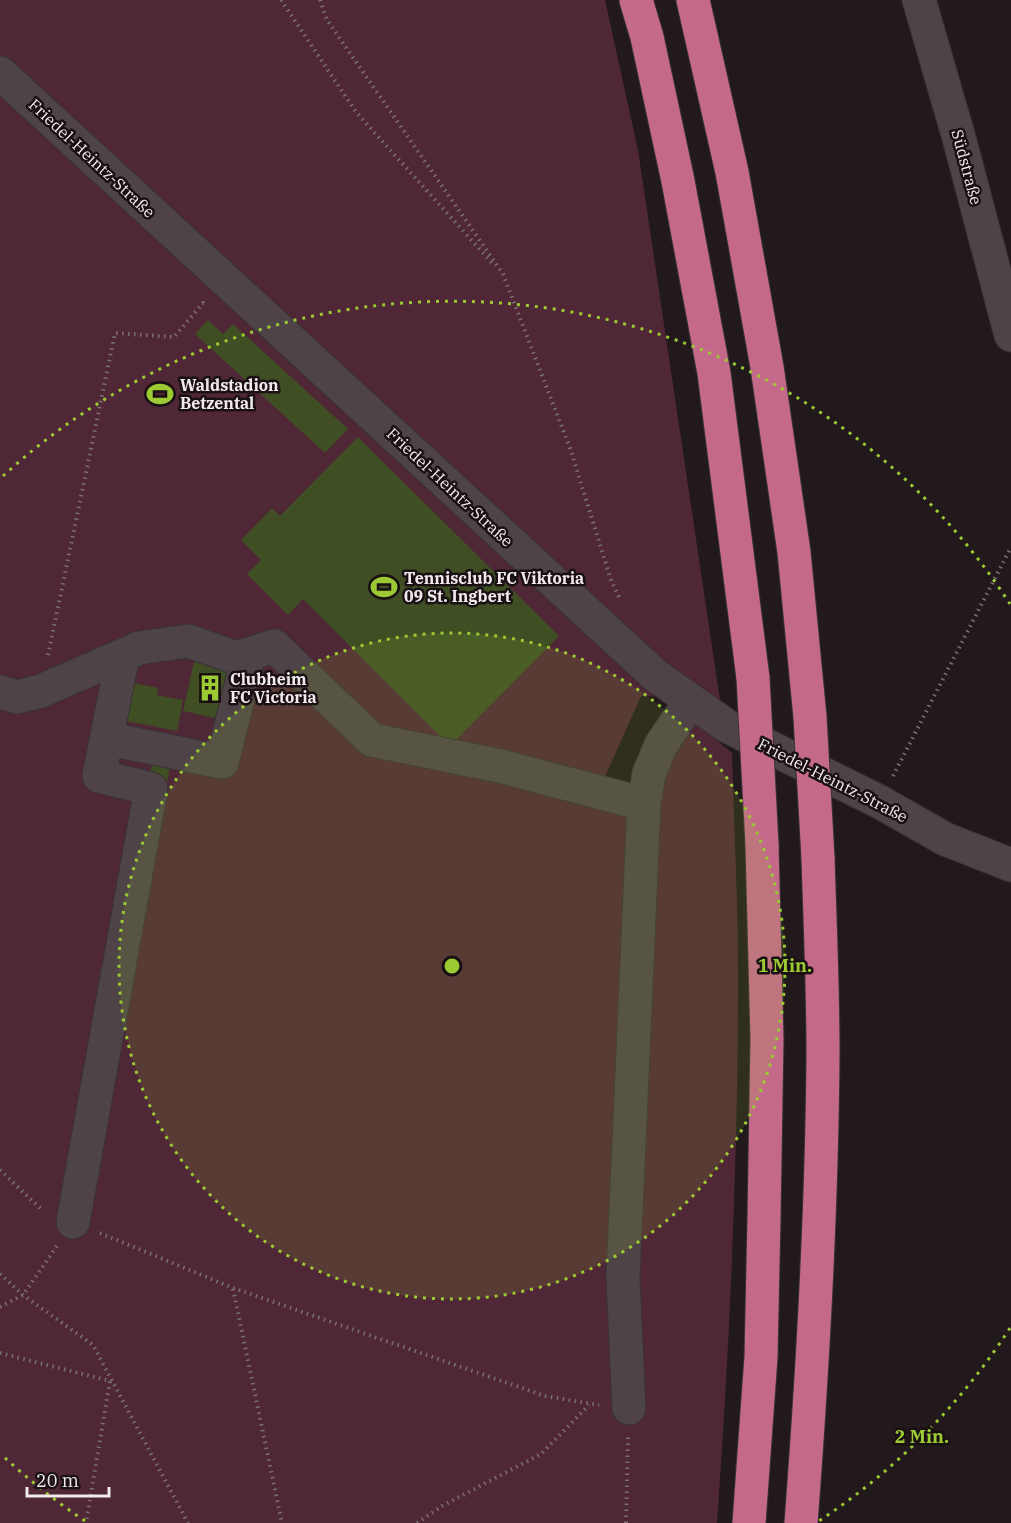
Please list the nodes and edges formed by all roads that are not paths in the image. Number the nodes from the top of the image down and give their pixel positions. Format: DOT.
graph roads {
  1 [pos="636,0"];
  2 [pos="693,0"];
  3 [pos="919,0"];
  4 [pos="0,73"];
  5 [pos="1011,335"];
  6 [pos="249,654"];
  7 [pos="123,655"];
  8 [pos="0,692"];
  9 [pos="690,702"];
  10 [pos="124,742"];
  11 [pos="644,804"];
  12 [pos="1011,865"];
  13 [pos="73,1222"];
  14 [pos="629,1408"];
  15 [pos="749,1523"];
  16 [pos="801,1523"];
  1 -- 15 [label="highway, bridge"];
  2 -- 16 [label="highway, bridge"];
  3 -- 5 [label="street, Südstraße"];
  4 -- 9 [label="street, Friedel-Heintz-Straße"];
  6 -- 7 [label="street"];
  6 -- 10 [label="street"];
  6 -- 11 [label="street"];
  7 -- 8 [label="street"];
  7 -- 13 [label="street"];
  9 -- 11 [label="street"];
  9 -- 12 [label="street, Friedel-Heintz-Straße"];
  11 -- 14 [label="street"];
}
